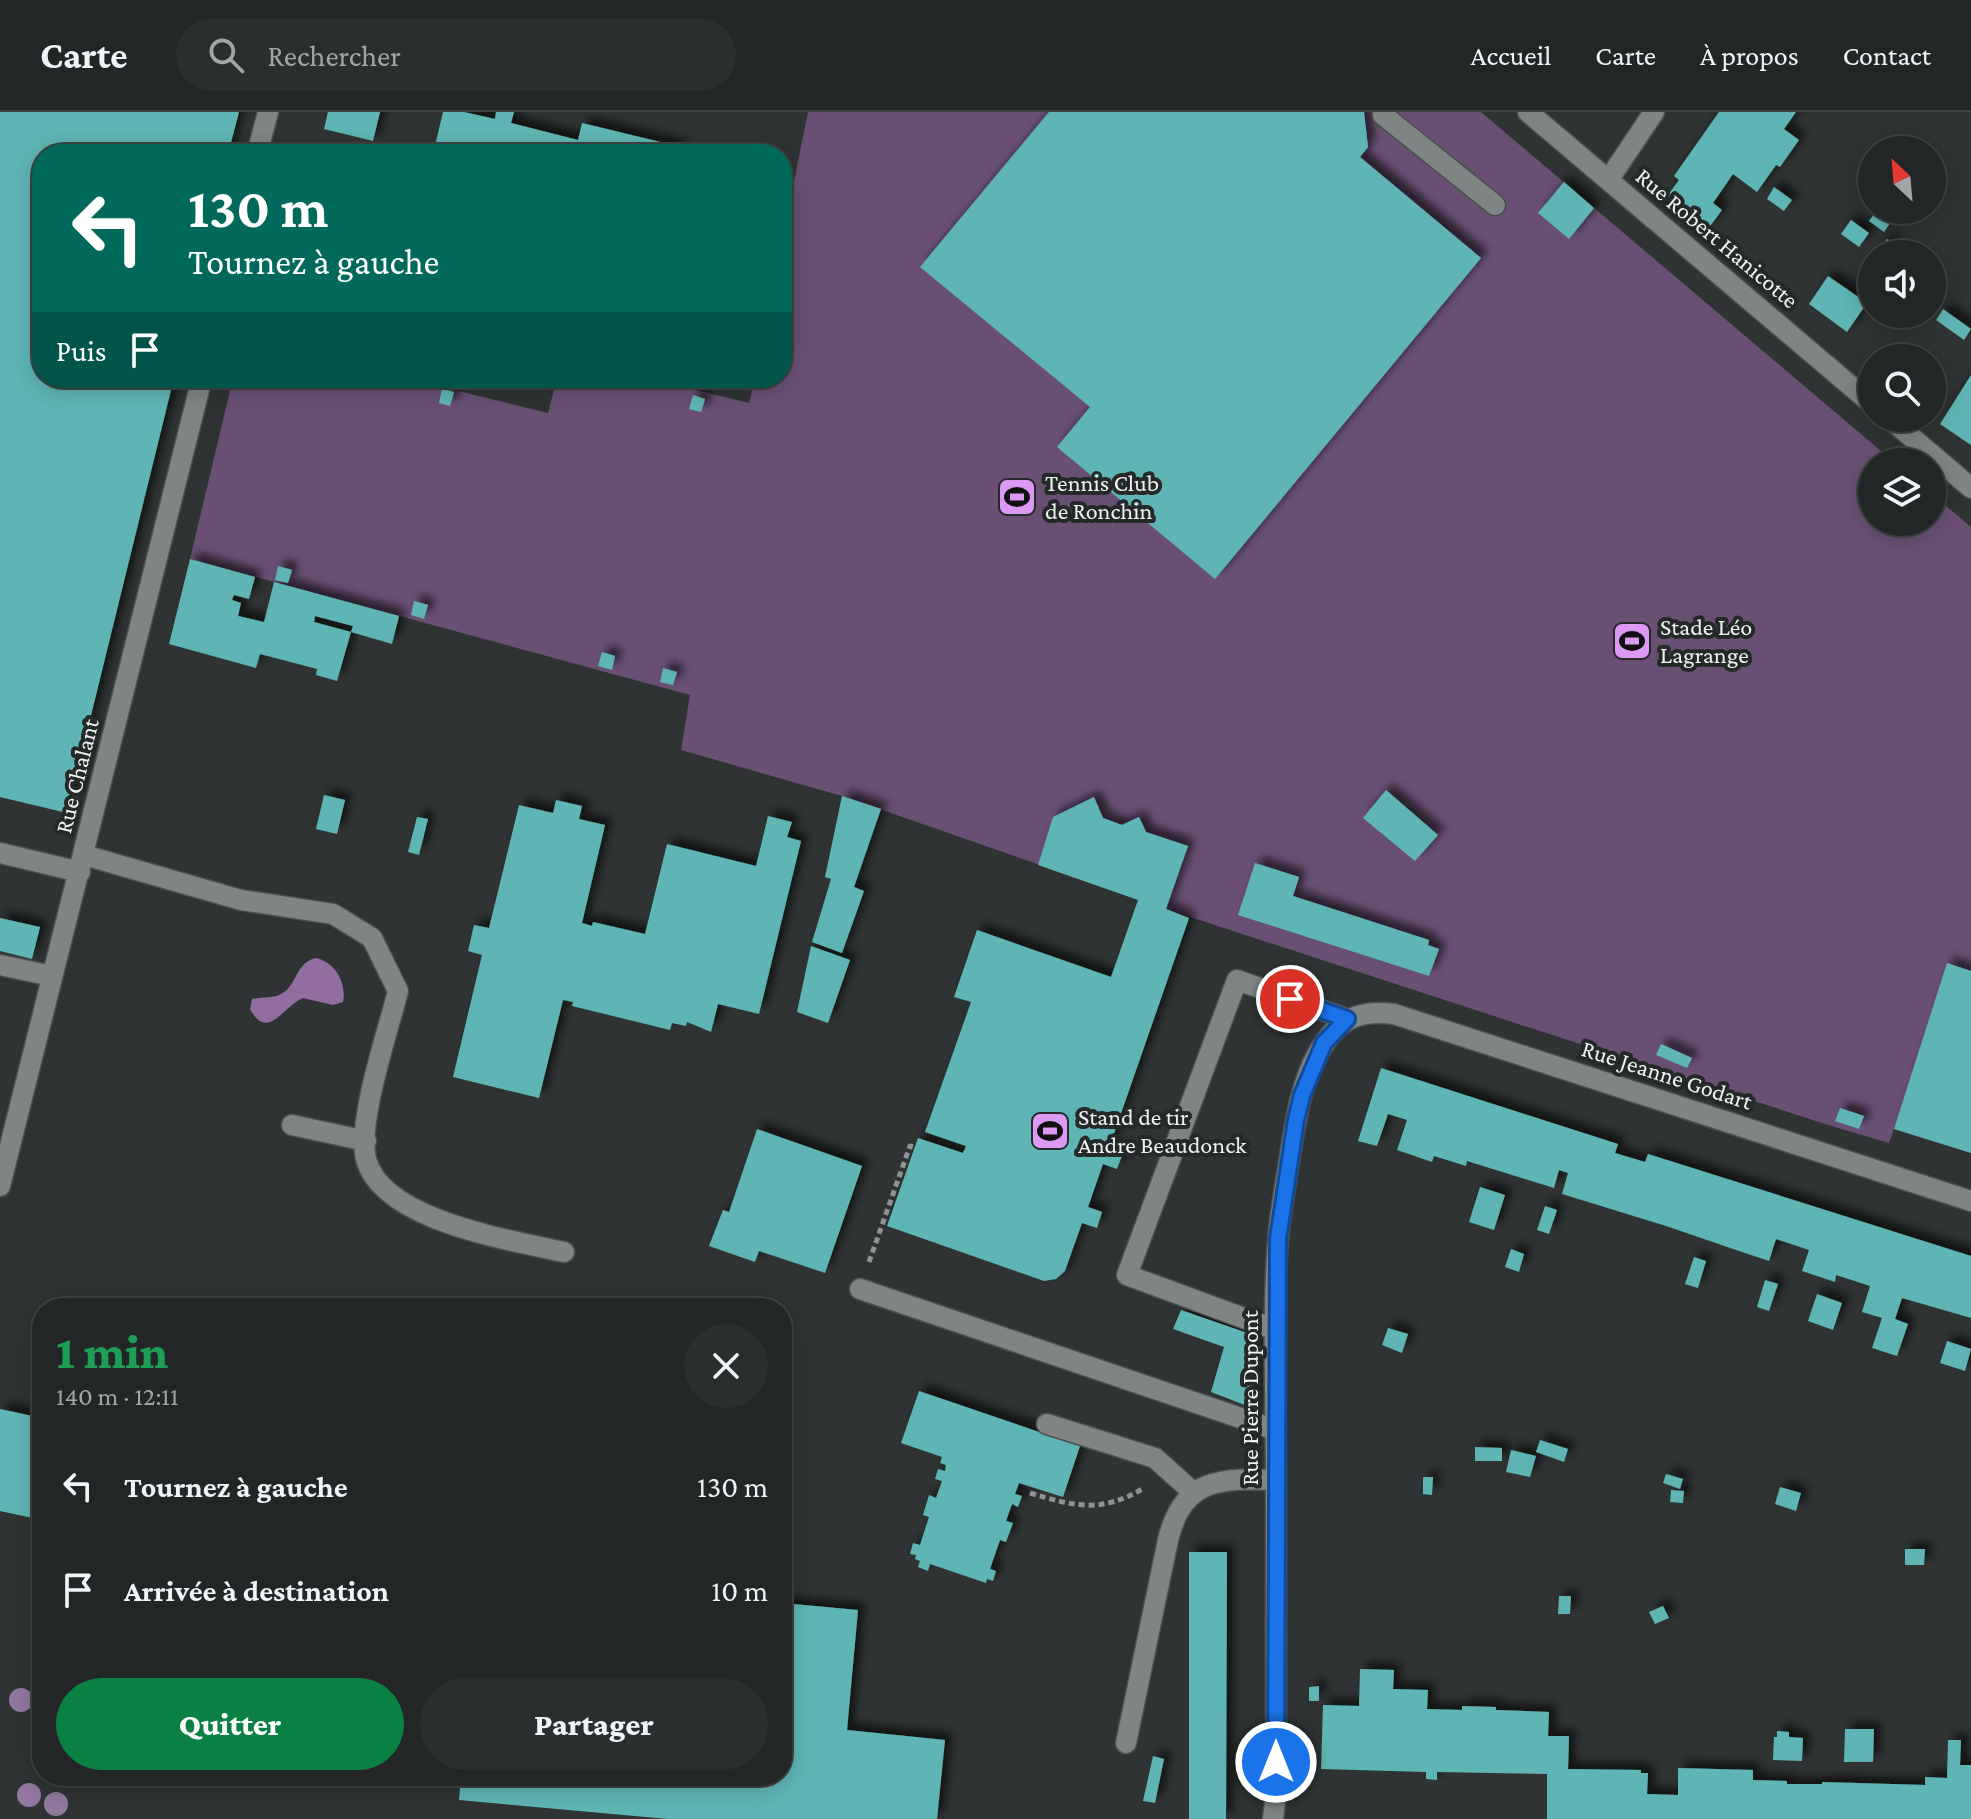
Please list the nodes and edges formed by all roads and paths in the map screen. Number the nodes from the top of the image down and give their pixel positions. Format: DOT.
graph roads {
  1 [pos="268,112"];
  2 [pos="1386,112"];
  3 [pos="1528,112"];
  4 [pos="1654,112"];
  5 [pos="260,144"];
  6 [pos="1609,179"];
  7 [pos="1495,205"];
  8 [pos="200,388"];
  9 [pos="1858,392"];
  10 [pos="1905,432"];
  11 [pos="1971,488"];
  12 [pos="0,853"];
  13 [pos="82,863"];
  14 [pos="0,965"];
  15 [pos="52,976"];
  16 [pos="1347,1019"];
  17 [pos="292,1125"];
  18 [pos="366,1141"];
  19 [pos="5,1146"];
  20 [pos="914,1147"];
  21 [pos="0,1186"];
  22 [pos="1971,1201"];
  23 [pos="564,1252"];
  24 [pos="860,1289"];
  25 [pos="1276,1330"];
  26 [pos="1047,1424"];
  27 [pos="1276,1430"];
  28 [pos="1172,1474"];
  29 [pos="1276,1480"];
  30 [pos="1030,1493"];
  31 [pos="1194,1493"];
  32 [pos="1126,1743"];
  33 [pos="1276,1793"];
  34 [pos="1273,1819"];
  35 [pos="1288,1819"];
  1 -- 5 [label="street"];
  2 -- 7 [label="street"];
  3 -- 6 [label="street, Rue Robert Hanicotte"];
  4 -- 6 [label="street"];
  6 -- 9 [label="street, Rue Robert Hanicotte"];
  8 -- 13 [label="street, Rue Chalant"];
  10 -- 11 [label="street"];
  12 -- 13 [label="street"];
  13 -- 15 [label="street, Rue Chalant"];
  13 -- 18 [label="street"];
  14 -- 15 [label="street"];
  15 -- 19 [label="street, Rue Chalant"];
  16 -- 22 [label="street, Rue Jeanne Godart"];
  16 -- 25 [label="street, Rue Pierre Dupont"];
  16 -- 25 [label="street"];
  17 -- 18 [label="street"];
  18 -- 23 [label="street"];
  19 -- 21 [label="street, Rue Chalant"];
  20 -- 24 [label="path"];
  24 -- 27 [label="street"];
  25 -- 27 [label="street, Rue Pierre Dupont"];
  26 -- 28 [label="street"];
  27 -- 29 [label="street, Rue Pierre Dupont"];
  28 -- 30 [label="path"];
  28 -- 31 [label="street"];
  29 -- 31 [label="street"];
  29 -- 33 [label="street, Rue Pierre Dupont"];
  31 -- 32 [label="street"];
  33 -- 34 [label="street, Rue Pierre Dupont"];
  33 -- 35 [label="street, Rue Pierre Dupont"];
}
